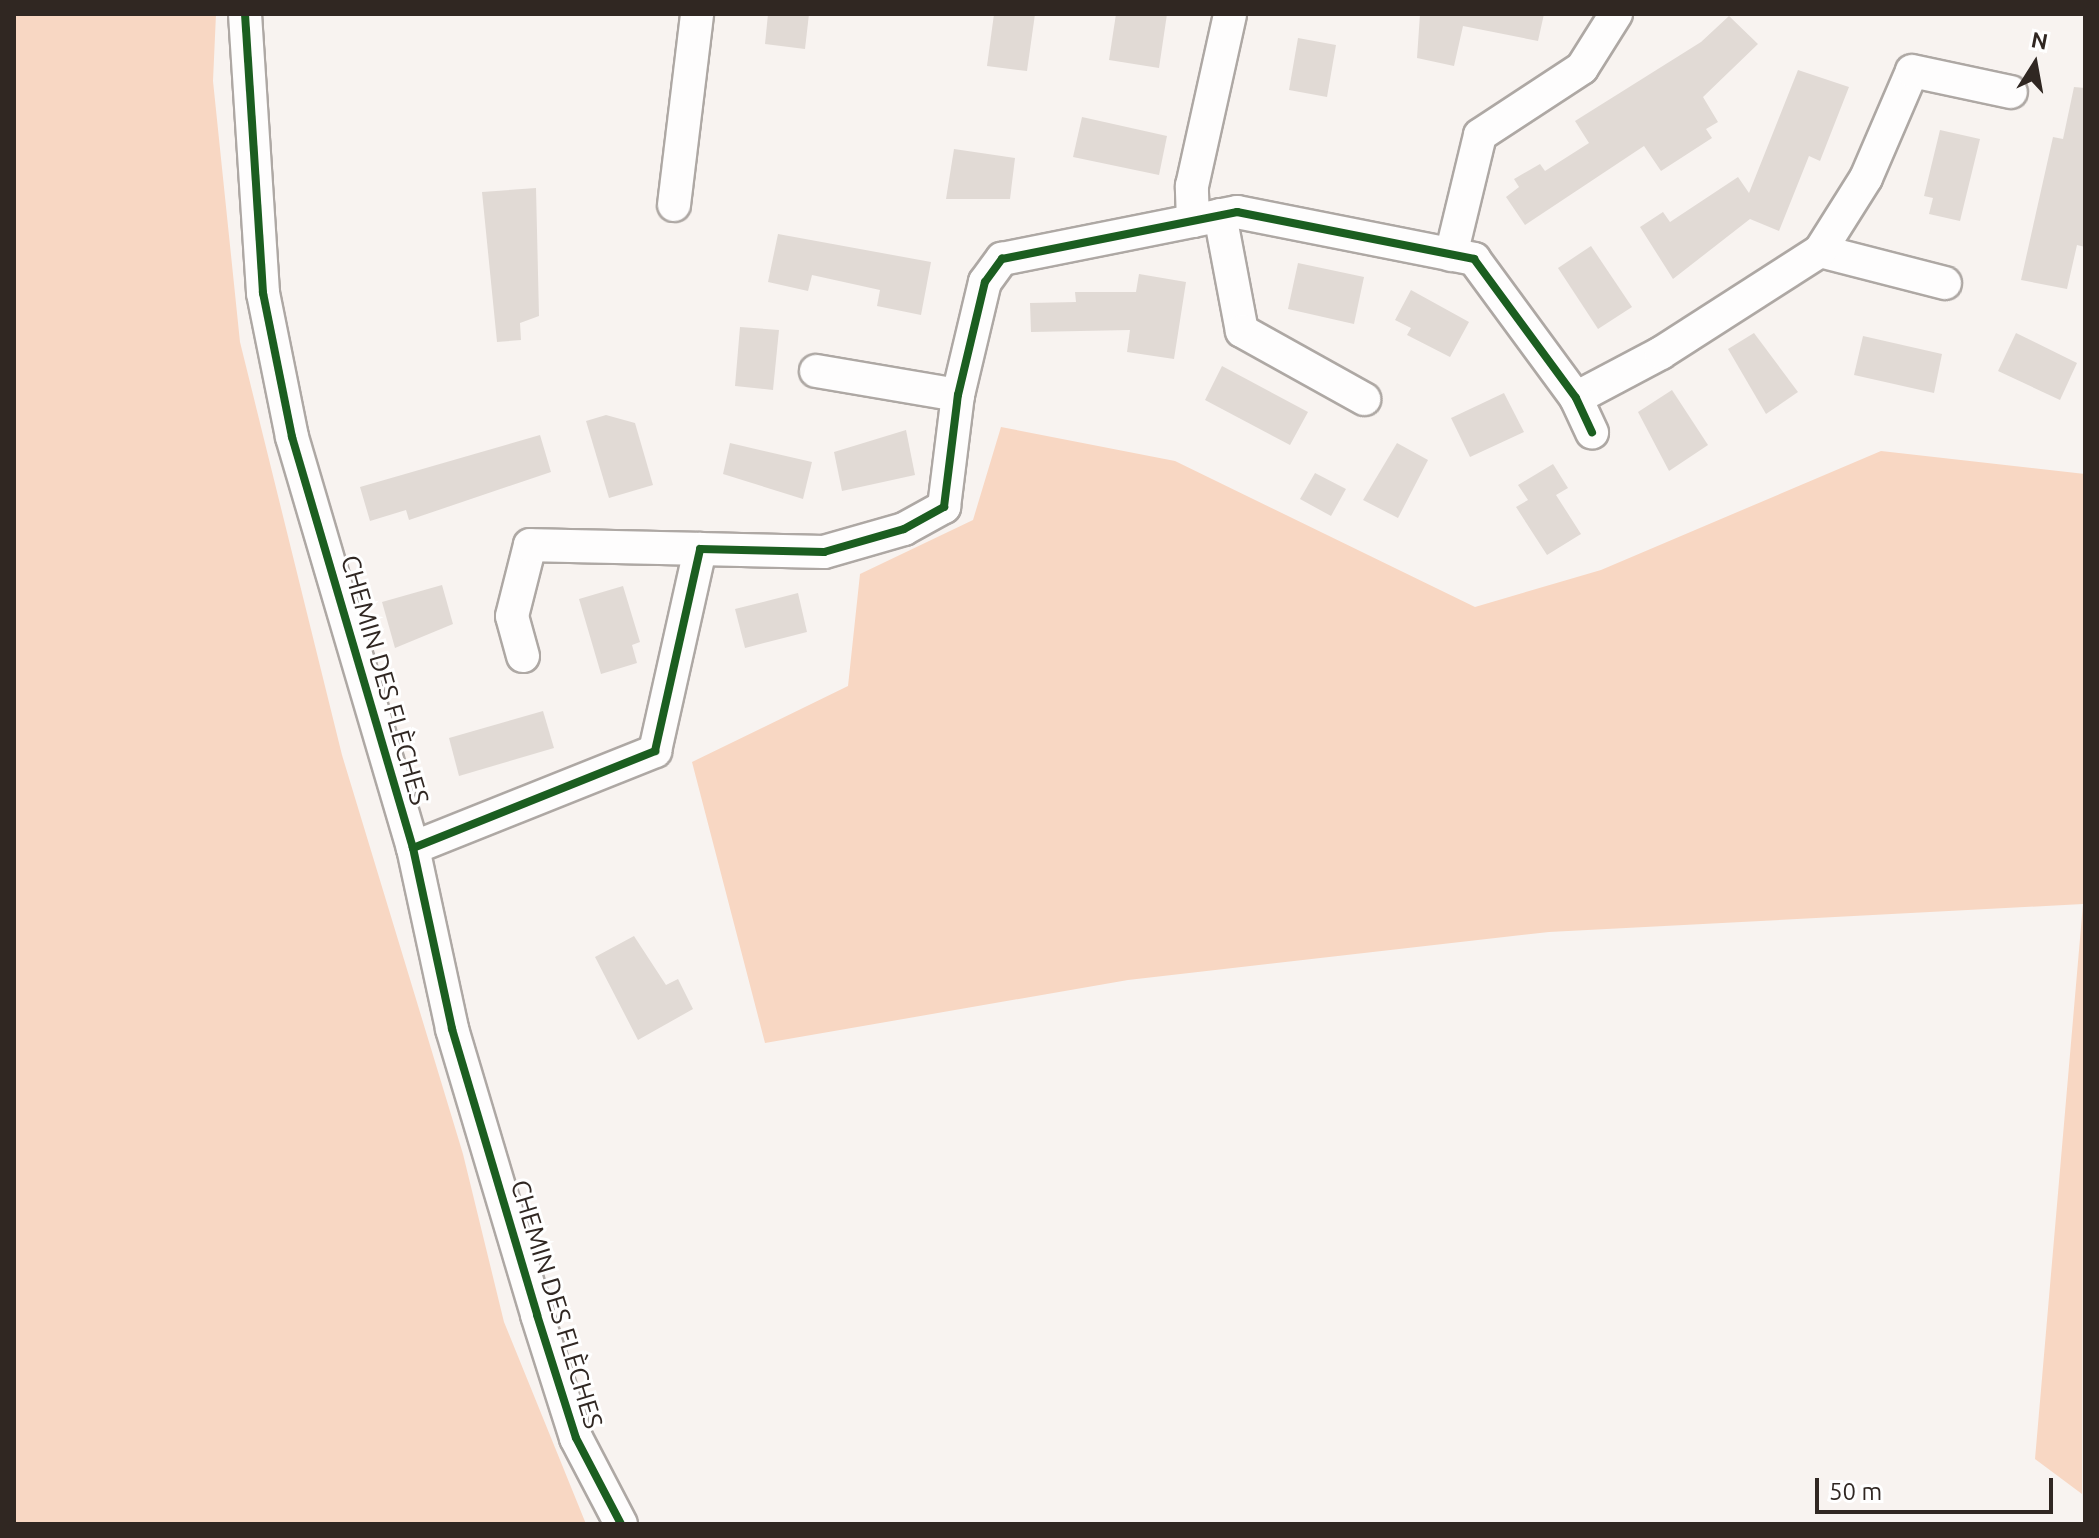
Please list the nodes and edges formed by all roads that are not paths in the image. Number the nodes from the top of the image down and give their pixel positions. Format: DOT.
graph roads {
  1 [pos="245,14"];
  2 [pos="697,14"];
  3 [pos="1230,14"];
  4 [pos="1616,14"];
  5 [pos="2011,92"];
  6 [pos="674,205"];
  7 [pos="1206,218"];
  8 [pos="1820,251"];
  9 [pos="1451,255"];
  10 [pos="1945,283"];
  11 [pos="816,371"];
  12 [pos="958,395"];
  13 [pos="1576,398"];
  14 [pos="1364,399"];
  15 [pos="1592,432"];
  16 [pos="700,549"];
  17 [pos="523,656"];
  18 [pos="413,848"];
  19 [pos="621,1524"];
  1 -- 18 [label="street, CHEMIN DES FLÈCHES"];
  2 -- 6 [label="street"];
  3 -- 7 [label="street"];
  4 -- 9 [label="street"];
  5 -- 8 [label="street"];
  7 -- 9 [label="street"];
  7 -- 12 [label="street"];
  7 -- 14 [label="street"];
  8 -- 10 [label="street"];
  8 -- 13 [label="street"];
  9 -- 13 [label="street"];
  11 -- 12 [label="street"];
  12 -- 16 [label="street"];
  13 -- 15 [label="street"];
  16 -- 17 [label="street"];
  16 -- 18 [label="street"];
  18 -- 19 [label="street, CHEMIN DES FLÈCHES"];
}
